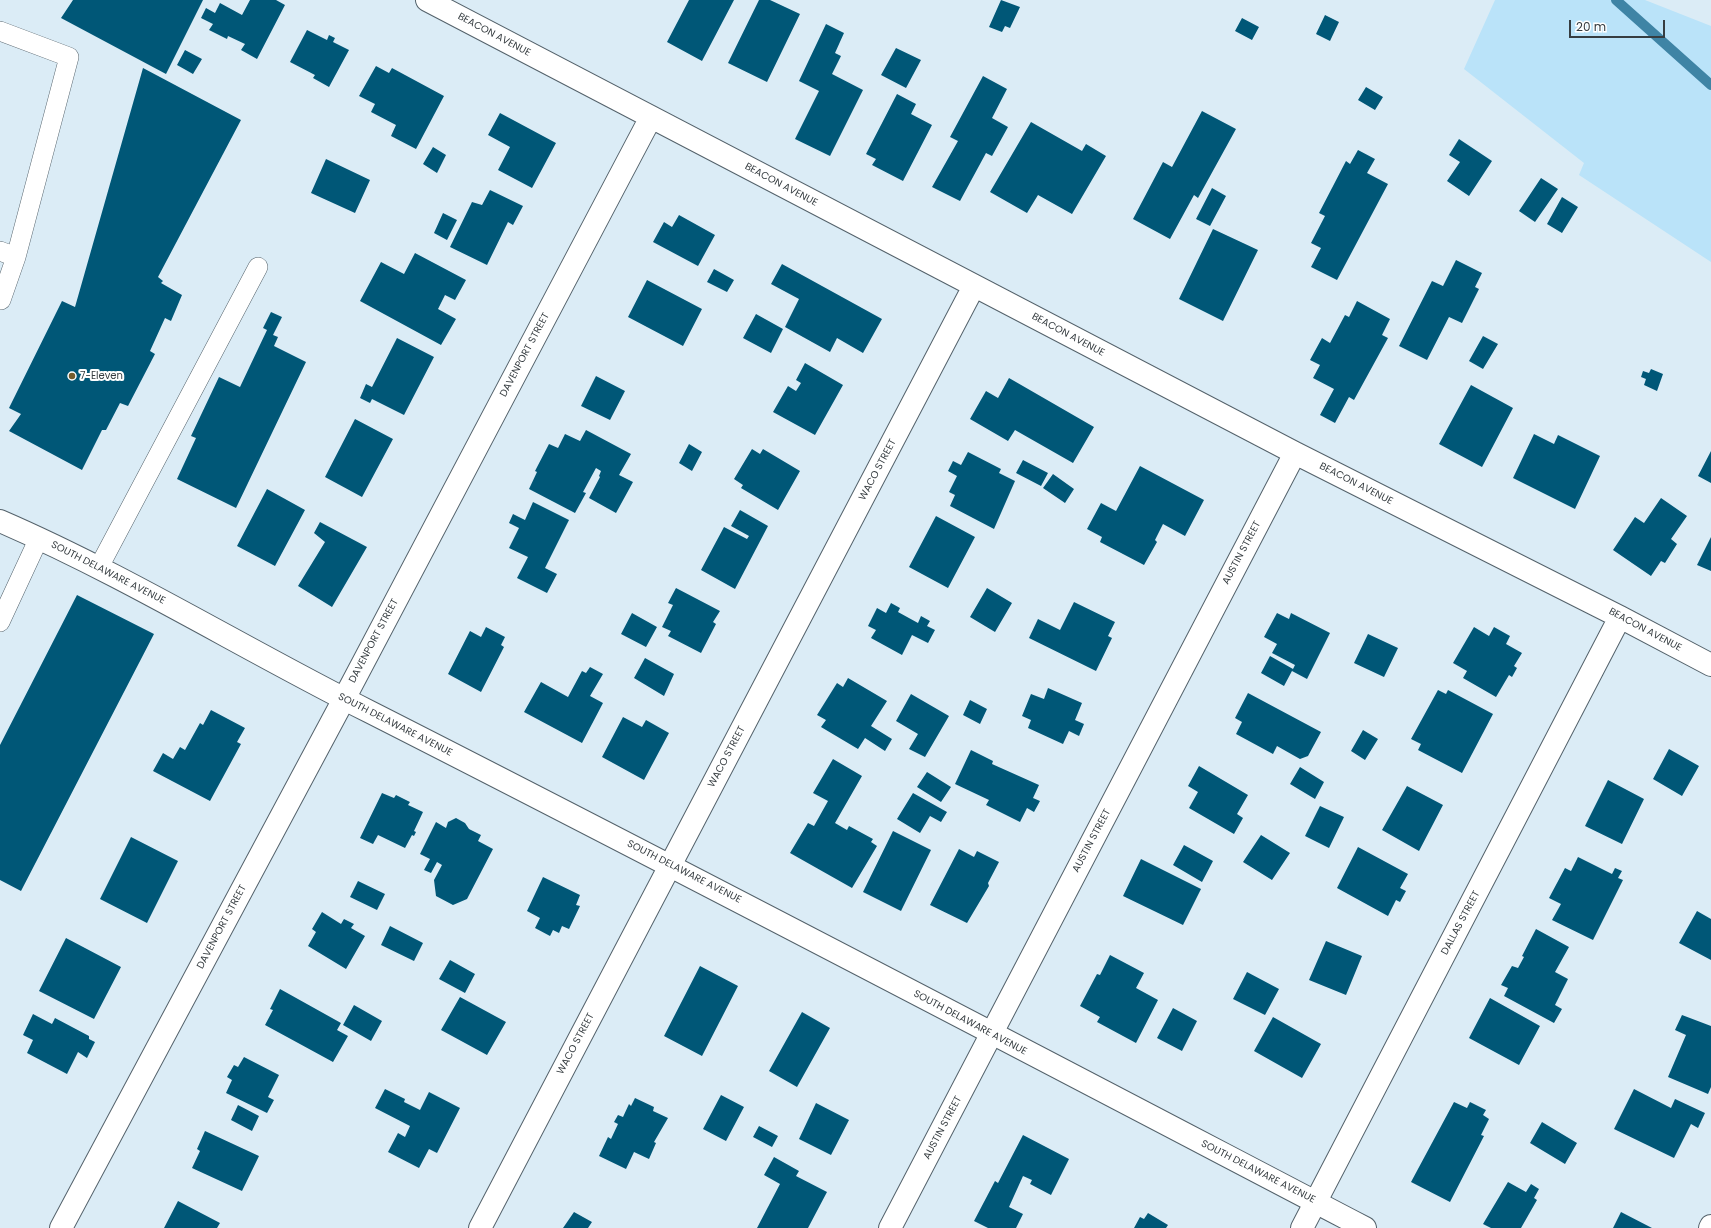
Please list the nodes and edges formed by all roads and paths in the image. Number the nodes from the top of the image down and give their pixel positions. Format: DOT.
graph roads {
  1 [pos="427,0"];
  2 [pos="0,31"];
  3 [pos="651,117"];
  4 [pos="8,254"];
  5 [pos="258,267"];
  6 [pos="974,286"];
  7 [pos="0,301"];
  8 [pos="1294,453"];
  9 [pos="0,521"];
  10 [pos="39,538"];
  11 [pos="99,567"];
  12 [pos="1620,617"];
  13 [pos="0,622"];
  14 [pos="1711,665"];
  15 [pos="344,699"];
  16 [pos="670,864"];
  17 [pos="992,1034"];
  18 [pos="1315,1202"];
  19 [pos="61,1228"];
  20 [pos="480,1228"];
  21 [pos="890,1228"];
  22 [pos="1302,1228"];
  23 [pos="1365,1228"];
  1 -- 3 [label="street, BEACON AVENUE"];
  2 -- 4 [label="lane"];
  3 -- 6 [label="street, BEACON AVENUE"];
  3 -- 15 [label="street, DAVENPORT STREET"];
  4 -- 7 [label="lane"];
  5 -- 11 [label="lane"];
  6 -- 8 [label="street, BEACON AVENUE"];
  6 -- 16 [label="street, WACO STREET"];
  8 -- 12 [label="street, BEACON AVENUE"];
  8 -- 17 [label="street, AUSTIN STREET"];
  9 -- 10 [label="street, SOUTH DELAWARE AVENUE"];
  10 -- 11 [label="street, SOUTH DELAWARE AVENUE"];
  10 -- 13 [label="lane"];
  11 -- 15 [label="street, SOUTH DELAWARE AVENUE"];
  12 -- 14 [label="street, BEACON AVENUE"];
  12 -- 18 [label="street, DALLAS STREET"];
  15 -- 16 [label="street, SOUTH DELAWARE AVENUE"];
  15 -- 19 [label="street, DAVENPORT STREET"];
  16 -- 17 [label="street, SOUTH DELAWARE AVENUE"];
  16 -- 20 [label="street, WACO STREET"];
  17 -- 18 [label="street, SOUTH DELAWARE AVENUE"];
  17 -- 21 [label="street, AUSTIN STREET"];
  18 -- 22 [label="street, DALLAS STREET"];
  18 -- 23 [label="street, SOUTH DELAWARE AVENUE"];
}
